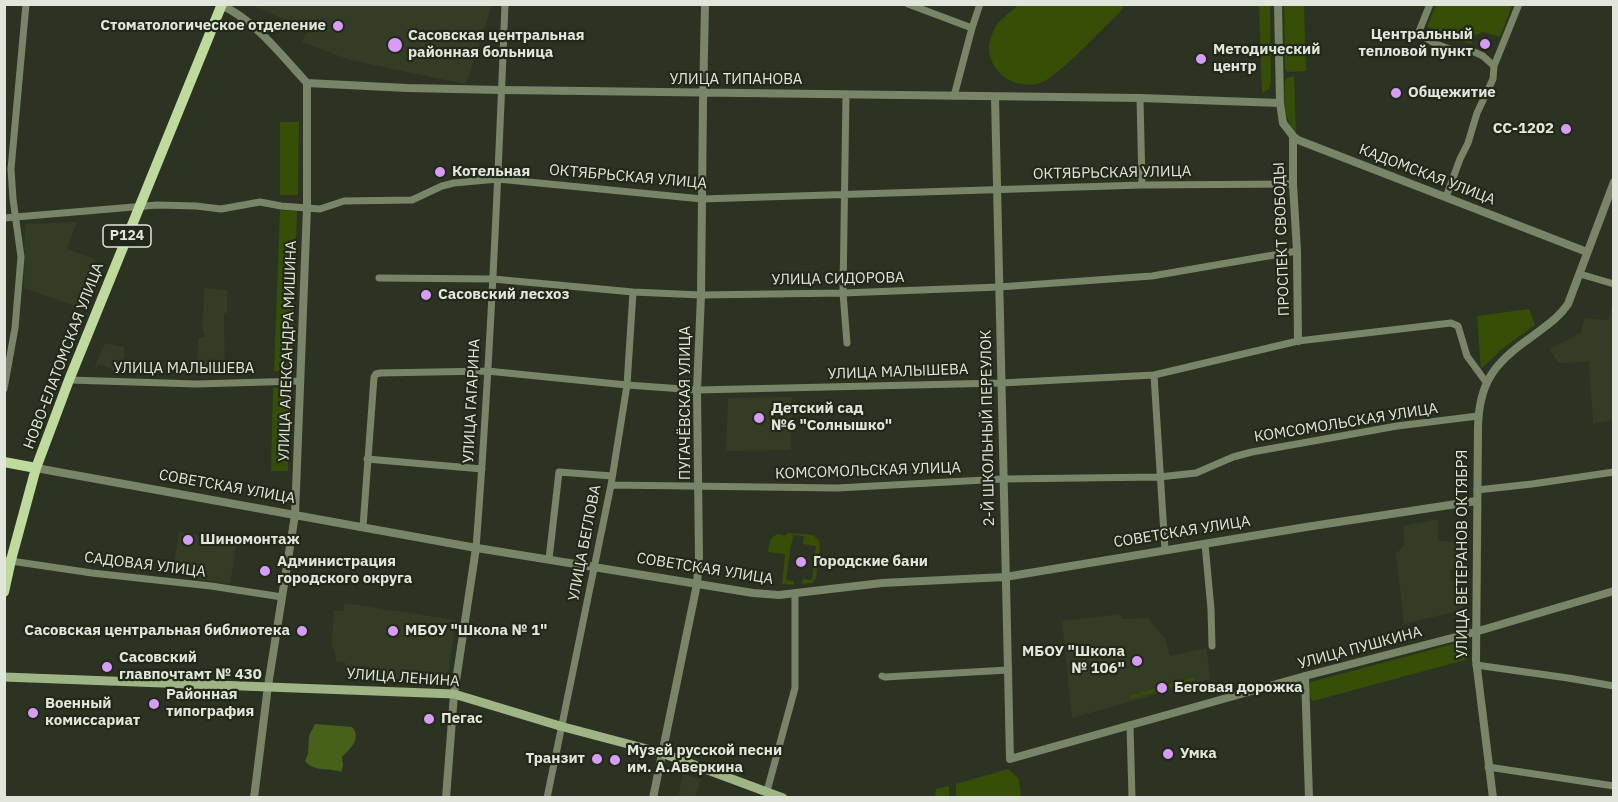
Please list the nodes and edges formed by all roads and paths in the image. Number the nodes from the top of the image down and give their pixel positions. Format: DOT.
graph roads {
  1 [pos="26,4"];
  2 [pos="505,4"];
  3 [pos="705,4"];
  4 [pos="908,4"];
  5 [pos="980,4"];
  6 [pos="1278,4"];
  7 [pos="1430,4"];
  8 [pos="1519,4"];
  9 [pos="221,5"];
  10 [pos="972,28"];
  11 [pos="1494,66"];
  12 [pos="307,83"];
  13 [pos="502,90"];
  14 [pos="703,93"];
  15 [pos="846,94"];
  16 [pos="954,96"];
  17 [pos="994,97"];
  18 [pos="1140,98"];
  19 [pos="1280,103"];
  20 [pos="1293,136"];
  21 [pos="498,179"];
  22 [pos="1614,182"];
  23 [pos="1293,184"];
  24 [pos="1142,185"];
  25 [pos="996,190"];
  26 [pos="845,194"];
  27 [pos="1446,196"];
  28 [pos="702,199"];
  29 [pos="140,206"];
  30 [pos="307,208"];
  31 [pos="16,217"];
  32 [pos="4,218"];
  33 [pos="1297,251"];
  34 [pos="1587,252"];
  35 [pos="1580,274"];
  36 [pos="379,278"];
  37 [pos="493,279"];
  38 [pos="1614,284"];
  39 [pos="999,287"];
  40 [pos="633,292"];
  41 [pos="843,293"];
  42 [pos="701,294"];
  43 [pos="1298,341"];
  44 [pos="847,343"];
  45 [pos="487,371"];
  46 [pos="1154,375"];
  47 [pos="69,380"];
  48 [pos="300,381"];
  49 [pos="1486,382"];
  50 [pos="1001,383"];
  51 [pos="627,385"];
  52 [pos="4,389"];
  53 [pos="697,390"];
  54 [pos="1478,416"];
  55 [pos="367,459"];
  56 [pos="4,462"];
  57 [pos="36,468"];
  58 [pos="482,469"];
  59 [pos="1614,472"];
  60 [pos="612,476"];
  61 [pos="1160,477"];
  62 [pos="1003,479"];
  63 [pos="611,485"];
  64 [pos="699,486"];
  65 [pos="1477,490"];
  66 [pos="1476,501"];
  67 [pos="296,515"];
  68 [pos="363,527"];
  69 [pos="1205,544"];
  70 [pos="476,548"];
  71 [pos="1165,550"];
  72 [pos="8,560"];
  73 [pos="549,560"];
  74 [pos="595,567"];
  75 [pos="1005,577"];
  76 [pos="696,584"];
  77 [pos="1614,591"];
  78 [pos="4,592"];
  79 [pos="795,594"];
  80 [pos="282,597"];
  81 [pos="1475,632"];
  82 [pos="1212,646"];
  83 [pos="1476,665"];
  84 [pos="1008,670"];
  85 [pos="882,676"];
  86 [pos="1305,676"];
  87 [pos="4,677"];
  88 [pos="268,686"];
  89 [pos="1614,686"];
  90 [pos="454,694"];
  91 [pos="1130,725"];
  92 [pos="561,726"];
  93 [pos="662,753"];
  94 [pos="1010,759"];
  95 [pos="1488,767"];
  96 [pos="1614,786"];
  97 [pos="766,791"];
  98 [pos="254,798"];
  99 [pos="446,798"];
  100 [pos="547,798"];
  101 [pos="653,798"];
  102 [pos="783,798"];
  103 [pos="1132,798"];
  104 [pos="1309,798"];
  105 [pos="1492,798"];
  1 -- 31 [label="street"];
  2 -- 13 [label="street, УЛИЦА ГАГАРИНА"];
  3 -- 14 [label="street, ПУГАЧЁВСКАЯ УЛИЦА"];
  4 -- 10 [label="street"];
  5 -- 10 [label="street"];
  6 -- 19 [label="street"];
  7 -- 11 [label="street"];
  8 -- 11 [label="street"];
  9 -- 12 [label="street"];
  9 -- 29 [label="main road, НОВО-ЕЛАТОМСКАЯ УЛИЦА / Р124"];
  10 -- 16 [label="street"];
  11 -- 27 [label="street"];
  12 -- 13 [label="street, УЛИЦА ТИПАНОВА"];
  12 -- 30 [label="street, УЛИЦА АЛЕКСАНДРА МИШИНА"];
  13 -- 14 [label="street, УЛИЦА ТИПАНОВА"];
  13 -- 21 [label="street, УЛИЦА ГАГАРИНА"];
  14 -- 15 [label="street, УЛИЦА ТИПАНОВА"];
  14 -- 28 [label="street, ПУГАЧЁВСКАЯ УЛИЦА"];
  15 -- 16 [label="street, УЛИЦА ТИПАНОВА"];
  15 -- 26 [label="street"];
  16 -- 17 [label="street, УЛИЦА ТИПАНОВА"];
  17 -- 18 [label="street, УЛИЦА ТИПАНОВА"];
  17 -- 25 [label="street, 2-Й ШКОЛЬНЫЙ ПЕРЕУЛОК"];
  18 -- 19 [label="street, УЛИЦА ТИПАНОВА"];
  18 -- 24 [label="street"];
  19 -- 20 [label="street"];
  20 -- 23 [label="street, ПРОСПЕКТ СВОБОДЫ"];
  20 -- 27 [label="street, КАДОМСКАЯ УЛИЦА"];
  21 -- 28 [label="street, ОКТЯБРЬСКАЯ УЛИЦА"];
  21 -- 30 [label="street, ОКТЯБРЬСКАЯ УЛИЦА"];
  21 -- 37 [label="street, УЛИЦА ГАГАРИНА"];
  22 -- 34 [label="street"];
  23 -- 24 [label="street, ОКТЯБРЬСКАЯ УЛИЦА"];
  23 -- 33 [label="street, ПРОСПЕКТ СВОБОДЫ"];
  24 -- 25 [label="street, ОКТЯБРЬСКАЯ УЛИЦА"];
  25 -- 26 [label="street, ОКТЯБРЬСКАЯ УЛИЦА"];
  25 -- 39 [label="street, 2-Й ШКОЛЬНЫЙ ПЕРЕУЛОК"];
  26 -- 28 [label="street, ОКТЯБРЬСКАЯ УЛИЦА"];
  26 -- 41 [label="street"];
  27 -- 34 [label="street, КАДОМСКАЯ УЛИЦА"];
  28 -- 42 [label="street, ПУГАЧЁВСКАЯ УЛИЦА"];
  29 -- 30 [label="street, ОКТЯБРЬСКАЯ УЛИЦА"];
  29 -- 31 [label="street, ОКТЯБРЬСКАЯ УЛИЦА"];
  29 -- 47 [label="main road, НОВО-ЕЛАТОМСКАЯ УЛИЦА / Р124"];
  30 -- 48 [label="street, УЛИЦА АЛЕКСАНДРА МИШИНА"];
  31 -- 32 [label="street, ОКТЯБРЬСКАЯ УЛИЦА"];
  31 -- 52 [label="street"];
  33 -- 39 [label="street, УЛИЦА СИДОРОВА"];
  33 -- 43 [label="street, ПРОСПЕКТ СВОБОДЫ"];
  34 -- 35 [label="street"];
  35 -- 38 [label="street"];
  35 -- 49 [label="street"];
  36 -- 37 [label="street, УЛИЦА СИДОРОВА"];
  37 -- 40 [label="street, УЛИЦА СИДОРОВА"];
  37 -- 45 [label="street, УЛИЦА ГАГАРИНА"];
  39 -- 41 [label="street, УЛИЦА СИДОРОВА"];
  39 -- 50 [label="street, 2-Й ШКОЛЬНЫЙ ПЕРЕУЛОК"];
  40 -- 42 [label="street, УЛИЦА СИДОРОВА"];
  40 -- 51 [label="street, УЛИЦА БЕГЛОВА"];
  41 -- 42 [label="street, УЛИЦА СИДОРОВА"];
  41 -- 44 [label="street"];
  42 -- 53 [label="street, ПУГАЧЁВСКАЯ УЛИЦА"];
  43 -- 46 [label="street, УЛИЦА МАЛЫШЕВА"];
  43 -- 49 [label="street, УЛИЦА МАЛЫШЕВА"];
  45 -- 51 [label="street, УЛИЦА МАЛЫШЕВА"];
  45 -- 55 [label="street, УЛИЦА МАЛЫШЕВА"];
  45 -- 58 [label="street, УЛИЦА ГАГАРИНА"];
  46 -- 50 [label="street, УЛИЦА МАЛЫШЕВА"];
  46 -- 61 [label="street"];
  47 -- 48 [label="street, УЛИЦА МАЛЫШЕВА"];
  47 -- 57 [label="main road, НОВО-ЕЛАТОМСКАЯ УЛИЦА / Р124"];
  48 -- 67 [label="street, УЛИЦА АЛЕКСАНДРА МИШИНА"];
  49 -- 54 [label="street, УЛИЦА ВЕТЕРАНОВ ОКТЯБРЯ"];
  50 -- 53 [label="street, УЛИЦА МАЛЫШЕВА"];
  50 -- 62 [label="street, 2-Й ШКОЛЬНЫЙ ПЕРЕУЛОК"];
  51 -- 53 [label="street, УЛИЦА МАЛЫШЕВА"];
  51 -- 60 [label="street, УЛИЦА БЕГЛОВА"];
  53 -- 64 [label="street, ПУГАЧЁВСКАЯ УЛИЦА"];
  54 -- 61 [label="street, КОМСОМОЛЬСКАЯ УЛИЦА"];
  54 -- 65 [label="street, УЛИЦА ВЕТЕРАНОВ ОКТЯБРЯ"];
  55 -- 58 [label="street"];
  55 -- 68 [label="street"];
  56 -- 57 [label="main road, СОВЕТСКАЯ УЛИЦА"];
  57 -- 67 [label="street, СОВЕТСКАЯ УЛИЦА"];
  57 -- 72 [label="main road, НОВО-ЕЛАТОМСКАЯ УЛИЦА"];
  58 -- 70 [label="street, УЛИЦА ГАГАРИНА"];
  59 -- 65 [label="street"];
  60 -- 63 [label="street, УЛИЦА БЕГЛОВА"];
  60 -- 73 [label="street"];
  61 -- 62 [label="street, КОМСОМОЛЬСКАЯ УЛИЦА"];
  61 -- 71 [label="street"];
  62 -- 64 [label="street, КОМСОМОЛЬСКАЯ УЛИЦА"];
  62 -- 75 [label="street, 2-Й ШКОЛЬНЫЙ ПЕРЕУЛОК"];
  63 -- 64 [label="street, КОМСОМОЛЬСКАЯ УЛИЦА"];
  63 -- 74 [label="street, УЛИЦА БЕГЛОВА"];
  64 -- 76 [label="street, ПУГАЧЁВСКАЯ УЛИЦА"];
  65 -- 66 [label="street, УЛИЦА ВЕТЕРАНОВ ОКТЯБРЯ"];
  66 -- 69 [label="street, СОВЕТСКАЯ УЛИЦА"];
  66 -- 81 [label="street, УЛИЦА ВЕТЕРАНОВ ОКТЯБРЯ"];
  67 -- 68 [label="street, СОВЕТСКАЯ УЛИЦА"];
  67 -- 80 [label="street, УЛИЦА АЛЕКСАНДРА МИШИНА"];
  68 -- 70 [label="street, СОВЕТСКАЯ УЛИЦА"];
  69 -- 71 [label="street, СОВЕТСКАЯ УЛИЦА"];
  69 -- 82 [label="street"];
  70 -- 73 [label="street, СОВЕТСКАЯ УЛИЦА"];
  70 -- 90 [label="street, УЛИЦА ГАГАРИНА"];
  71 -- 75 [label="street, СОВЕТСКАЯ УЛИЦА"];
  72 -- 78 [label="main road, НОВО-ЕЛАТОМСКАЯ УЛИЦА"];
  72 -- 80 [label="street, САДОВАЯ УЛИЦА"];
  73 -- 74 [label="street, СОВЕТСКАЯ УЛИЦА"];
  74 -- 76 [label="street, СОВЕТСКАЯ УЛИЦА"];
  74 -- 92 [label="street, УЛИЦА БЕГЛОВА"];
  75 -- 79 [label="street, СОВЕТСКАЯ УЛИЦА"];
  75 -- 84 [label="street, 2-Й ШКОЛЬНЫЙ ПЕРЕУЛОК"];
  76 -- 79 [label="street, СОВЕТСКАЯ УЛИЦА"];
  76 -- 93 [label="street, ПУГАЧЁВСКАЯ УЛИЦА"];
  77 -- 81 [label="street, УЛИЦА ПУШКИНА"];
  79 -- 97 [label="street"];
  80 -- 88 [label="street, УЛИЦА АЛЕКСАНДРА МИШИНА"];
  81 -- 83 [label="street, УЛИЦА ВЕТЕРАНОВ ОКТЯБРЯ"];
  81 -- 86 [label="street, УЛИЦА ПУШКИНА"];
  83 -- 89 [label="street"];
  83 -- 95 [label="street, УЛИЦА ВЕТЕРАНОВ ОКТЯБРЯ"];
  84 -- 85 [label="street"];
  84 -- 94 [label="street, 2-Й ШКОЛЬНЫЙ ПЕРЕУЛОК"];
  86 -- 91 [label="street, УЛИЦА ПУШКИНА"];
  86 -- 104 [label="street"];
  87 -- 88 [label="main road, УЛИЦА ЛЕНИНА"];
  88 -- 90 [label="main road, УЛИЦА ЛЕНИНА"];
  88 -- 98 [label="street, УЛИЦА АЛЕКСАНДРА МИШИНА"];
  90 -- 92 [label="main road, УЛИЦА ЛЕНИНА"];
  90 -- 99 [label="street, УЛИЦА ГАГАРИНА"];
  91 -- 94 [label="street, УЛИЦА ПУШКИНА"];
  91 -- 103 [label="street"];
  92 -- 93 [label="main road, УЛИЦА ЛЕНИНА"];
  92 -- 100 [label="street, УЛИЦА БЕГЛОВА"];
  93 -- 97 [label="main road, УЛИЦА ЛЕНИНА"];
  93 -- 101 [label="street, ПУГАЧЁВСКАЯ УЛИЦА"];
  95 -- 96 [label="street"];
  95 -- 105 [label="street, УЛИЦА ВЕТЕРАНОВ ОКТЯБРЯ"];
  97 -- 102 [label="main road, УЛИЦА ЛЕНИНА"];
}
